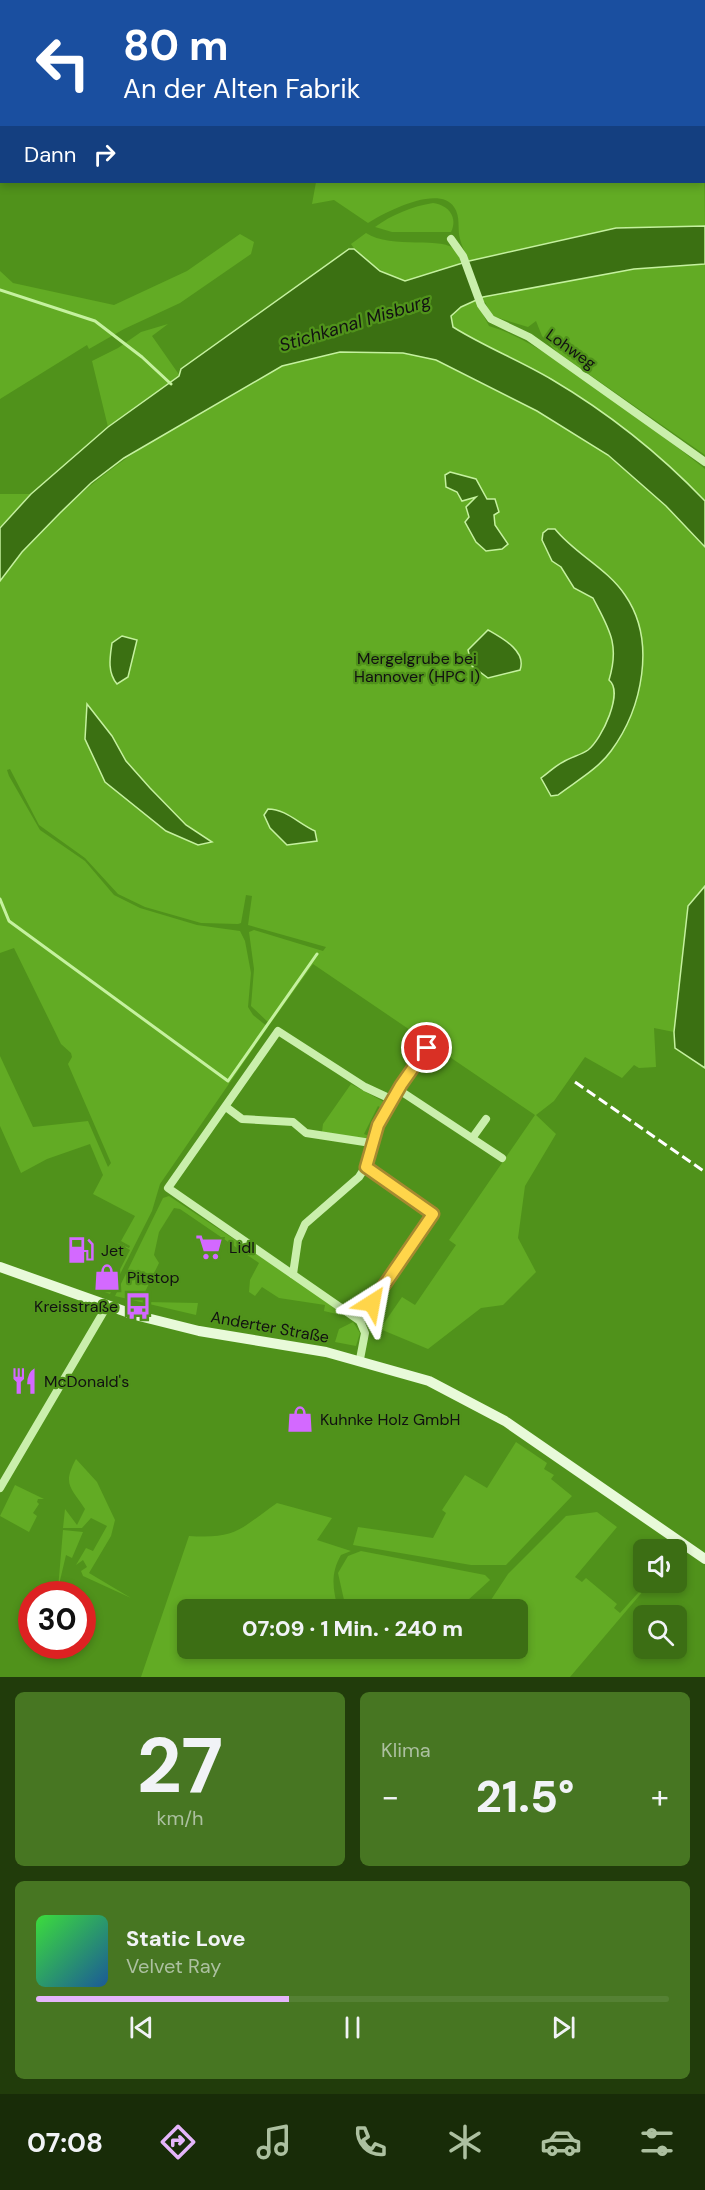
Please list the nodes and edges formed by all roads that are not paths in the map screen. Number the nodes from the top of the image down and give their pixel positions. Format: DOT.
graph roads {
  1 [pos="451,239"];
  2 [pos="705,462"];
  3 [pos="427,1048"];
  4 [pos="399,1090"];
  5 [pos="393,1100"];
  6 [pos="226,1107"];
  7 [pos="486,1119"];
  8 [pos="473,1137"];
  9 [pos="371,1143"];
  10 [pos="502,1158"];
  11 [pos="366,1167"];
  12 [pos="0,1267"];
  13 [pos="293,1274"];
  14 [pos="107,1306"];
  15 [pos="360,1321"];
  16 [pos="360,1359"];
  17 [pos="0,1488"];
  18 [pos="705,1559"];
  1 -- 2 [label="street, Lohweg"];
  3 -- 4 [label="street"];
  4 -- 5 [label="street"];
  4 -- 8 [label="street"];
  5 -- 6 [label="street"];
  5 -- 9 [label="street"];
  6 -- 9 [label="street"];
  6 -- 13 [label="street"];
  7 -- 8 [label="street"];
  8 -- 10 [label="street"];
  9 -- 11 [label="street"];
  11 -- 13 [label="street"];
  11 -- 15 [label="street"];
  12 -- 14 [label="main road, Anderter Straße"];
  13 -- 15 [label="street"];
  14 -- 16 [label="main road, Anderter Straße"];
  14 -- 17 [label="street"];
  15 -- 16 [label="street"];
  16 -- 18 [label="main road, Anderter Straße"];
}
